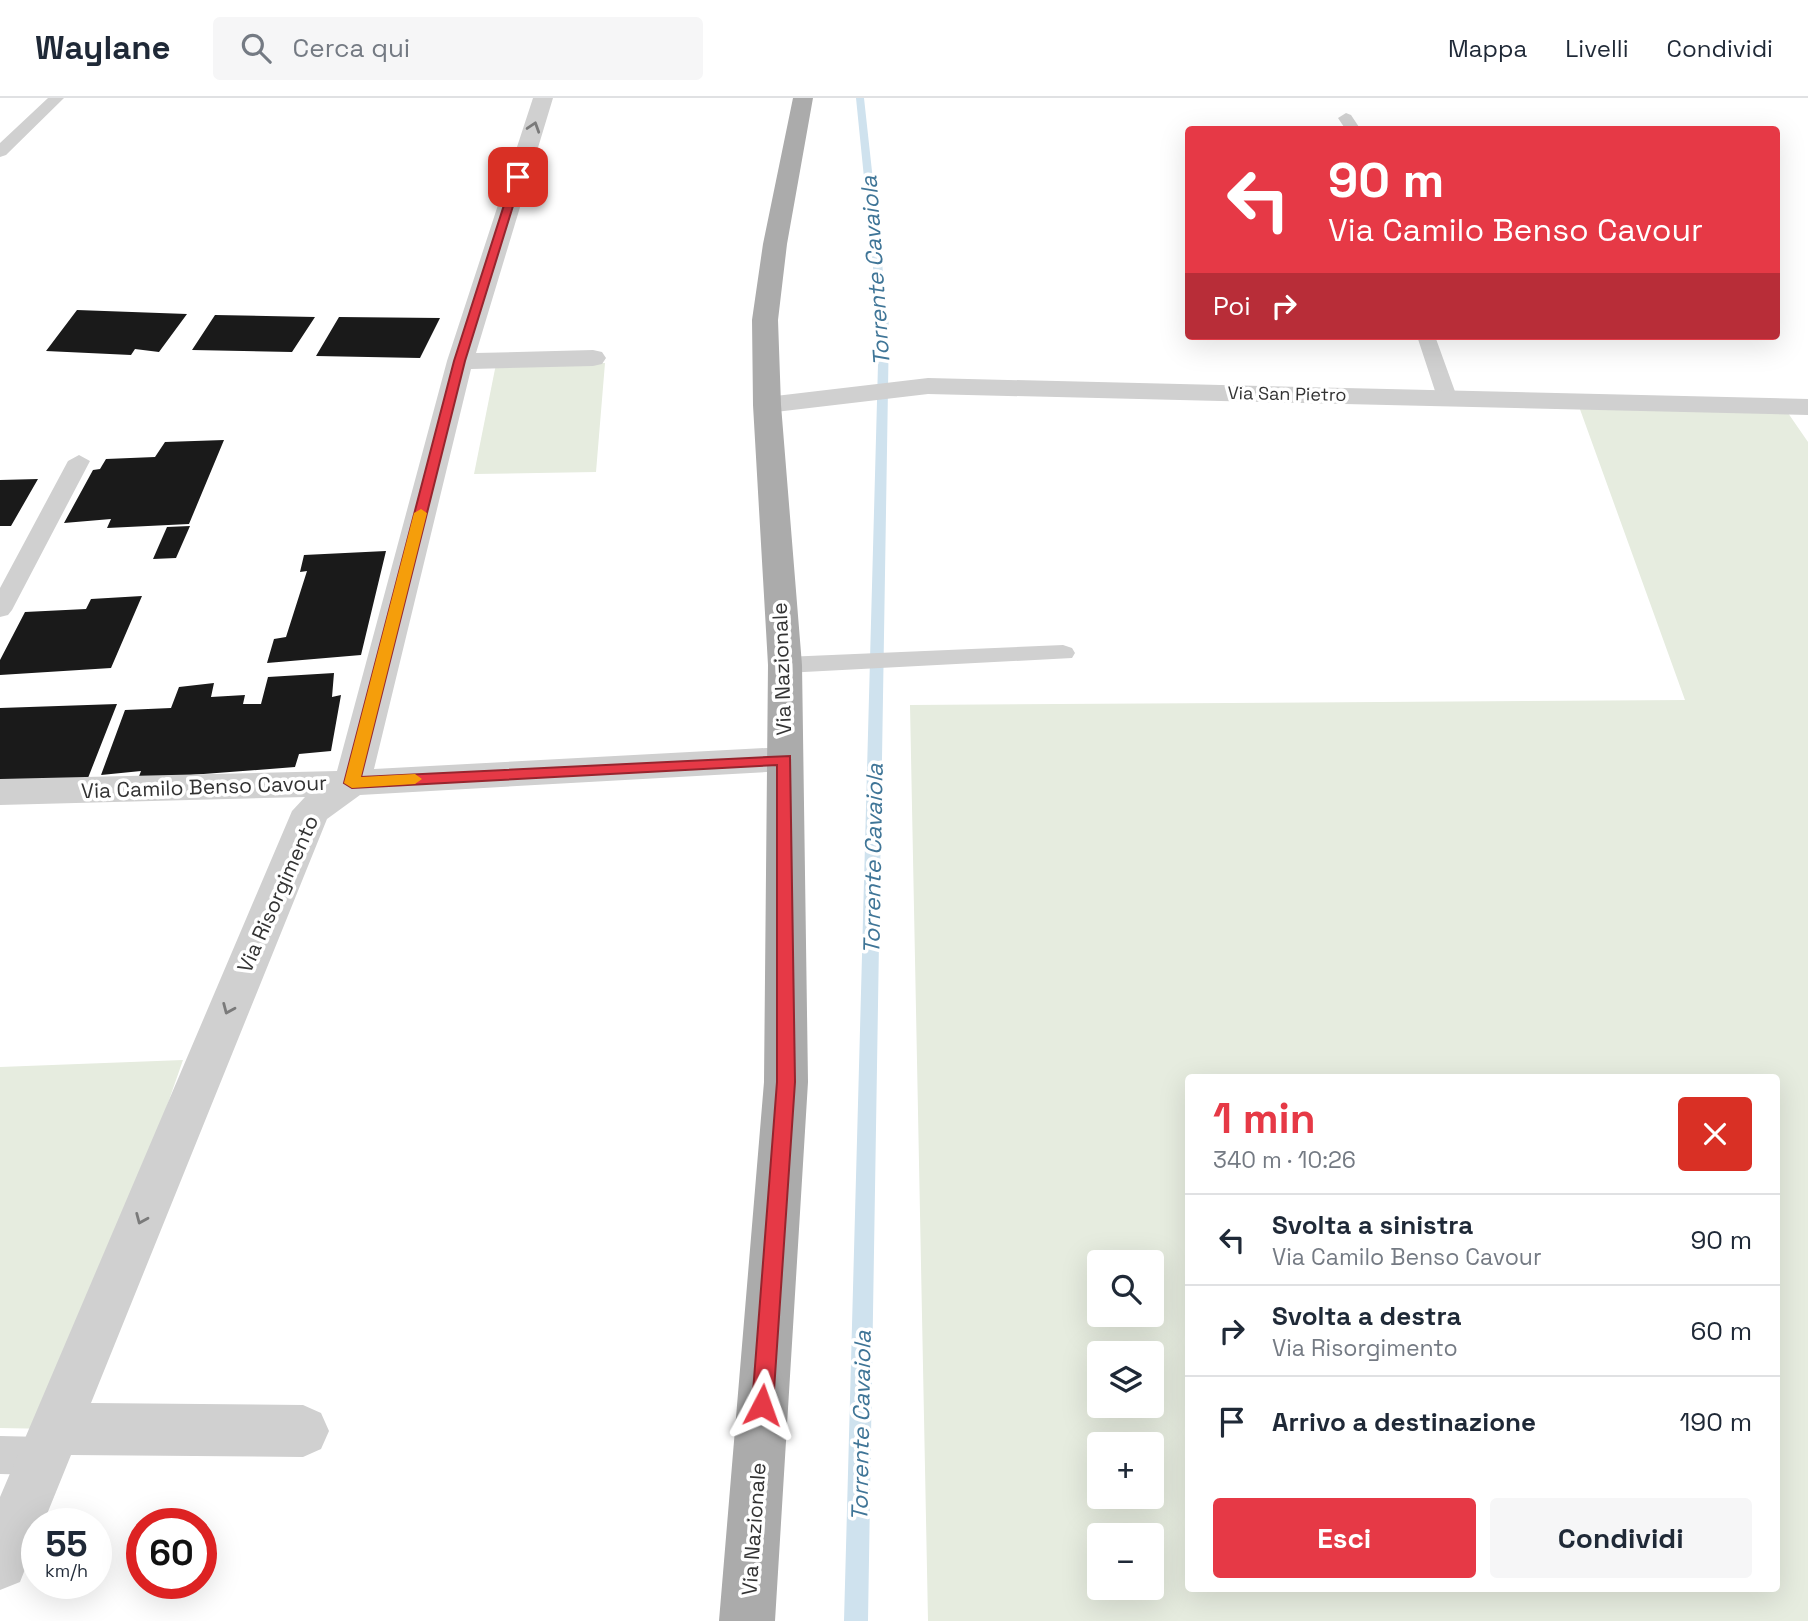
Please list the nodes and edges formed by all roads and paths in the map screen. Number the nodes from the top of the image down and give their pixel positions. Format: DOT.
graph roads {
  1 [pos="57,98"];
  2 [pos="543,98"];
  3 [pos="803,98"];
  4 [pos="0,152"];
  5 [pos="1427,340"];
  6 [pos="593,358"];
  7 [pos="460,361"];
  8 [pos="1447,397"];
  9 [pos="767,405"];
  10 [pos="1808,407"];
  11 [pos="79,461"];
  12 [pos="0,610"];
  13 [pos="1063,653"];
  14 [pos="785,665"];
  15 [pos="785,759"];
  16 [pos="352,783"];
  17 [pos="0,792"];
  18 [pos="303,1431"];
  19 [pos="32,1447"];
  20 [pos="0,1562"];
  21 [pos="747,1621"];
  1 -- 4 [label="lane"];
  7 -- 2 [label="street, one-way"];
  3 -- 9 [label="main road, Via Nazionale"];
  5 -- 8 [label="lane"];
  6 -- 7 [label="street"];
  7 -- 16 [label="street"];
  8 -- 9 [label="street, Via San Pietro"];
  8 -- 10 [label="street, Via San Pietro"];
  9 -- 14 [label="main road, Via Nazionale"];
  11 -- 12 [label="lane"];
  13 -- 14 [label="lane"];
  14 -- 15 [label="main road, Via Nazionale"];
  15 -- 16 [label="street, Via Camilo Benso Cavour"];
  15 -- 21 [label="main road, Via Nazionale"];
  16 -- 17 [label="street, Via Camilo Benso Cavour"];
  16 -- 19 [label="street, Via Risorgimento, one-way"];
  18 -- 19 [label="street"];
  19 -- 20 [label="street, Via Risorgimento"];
}
